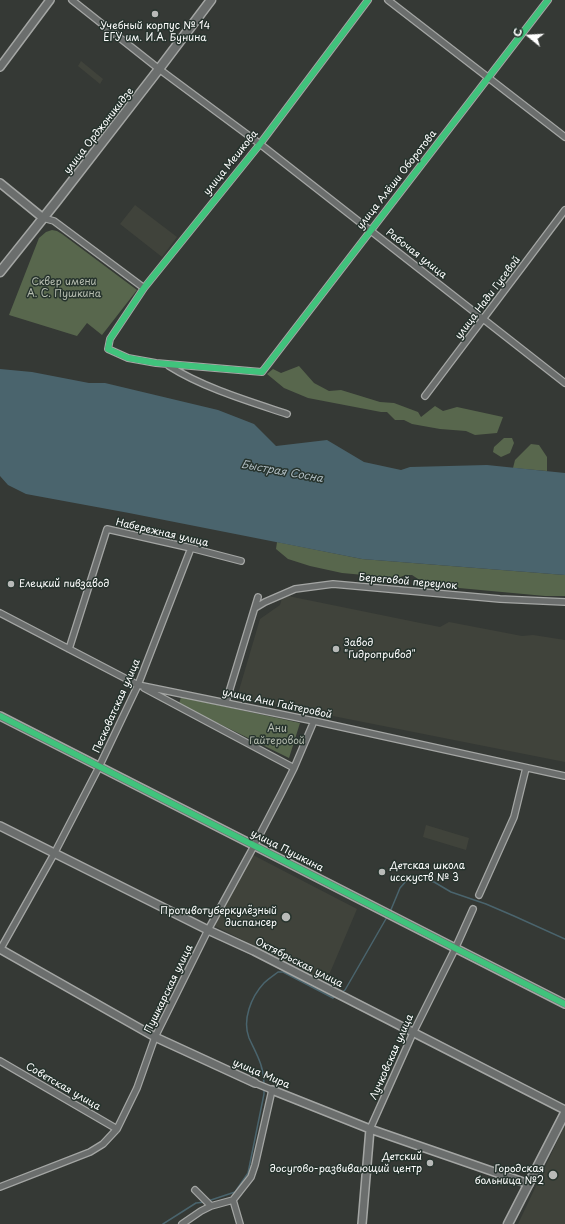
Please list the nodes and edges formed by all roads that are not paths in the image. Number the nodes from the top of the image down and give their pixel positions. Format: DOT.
graph roads {
  1 [pos="50,0"];
  2 [pos="72,0"];
  3 [pos="211,0"];
  4 [pos="368,0"];
  5 [pos="388,0"];
  6 [pos="548,0"];
  7 [pos="0,67"];
  8 [pos="159,69"];
  9 [pos="489,78"];
  10 [pos="565,137"];
  11 [pos="260,144"];
  12 [pos="0,183"];
  13 [pos="565,210"];
  14 [pos="42,218"];
  15 [pos="371,231"];
  16 [pos="0,272"];
  17 [pos="144,288"];
  18 [pos="484,318"];
  19 [pos="167,364"];
  20 [pos="565,382"];
  21 [pos="425,396"];
  22 [pos="287,414"];
  23 [pos="191,548"];
  24 [pos="241,561"];
  25 [pos="258,597"];
  26 [pos="565,602"];
  27 [pos="254,608"];
  28 [pos="0,613"];
  29 [pos="68,649"];
  30 [pos="138,685"];
  31 [pos="226,702"];
  32 [pos="0,716"];
  33 [pos="314,721"];
  34 [pos="99,767"];
  35 [pos="294,768"];
  36 [pos="526,768"];
  37 [pos="565,776"];
  38 [pos="0,826"];
  39 [pos="254,846"];
  40 [pos="54,854"];
  41 [pos="480,895"];
  42 [pos="473,909"];
  43 [pos="208,930"];
  44 [pos="455,948"];
  45 [pos="0,949"];
  46 [pos="565,1004"];
  47 [pos="413,1032"];
  48 [pos="155,1037"];
  49 [pos="0,1061"];
  50 [pos="255,1083"];
  51 [pos="272,1090"];
  52 [pos="565,1112"];
  53 [pos="117,1129"];
  54 [pos="370,1129"];
  55 [pos="529,1184"];
  56 [pos="0,1187"];
  57 [pos="195,1190"];
  58 [pos="233,1200"];
  59 [pos="211,1206"];
  60 [pos="182,1224"];
  61 [pos="240,1224"];
  62 [pos="362,1224"];
  63 [pos="508,1224"];
  1 -- 7 [label="street"];
  2 -- 8 [label="street, Рабочая улица"];
  3 -- 8 [label="main road, улица Орджоникидзе"];
  4 -- 11 [label="street, улица Мешкова"];
  5 -- 9 [label="street"];
  6 -- 9 [label="street, улица Алёши Оборотова"];
  8 -- 11 [label="street, Рабочая улица"];
  8 -- 14 [label="main road, улица Орджоникидзе"];
  9 -- 10 [label="street"];
  9 -- 15 [label="street, улица Алёши Оборотова"];
  11 -- 15 [label="street, Рабочая улица"];
  11 -- 17 [label="street, улица Мешкова"];
  12 -- 14 [label="street"];
  13 -- 18 [label="street, улица Нади Гусевой"];
  14 -- 16 [label="main road, улица Орджоникидзе"];
  14 -- 17 [label="street"];
  15 -- 18 [label="street, Рабочая улица"];
  15 -- 19 [label="street, улица Алёши Оборотова"];
  17 -- 19 [label="street, улица Мешкова"];
  18 -- 20 [label="street, Рабочая улица"];
  18 -- 21 [label="street, улица Нади Гусевой"];
  19 -- 22 [label="street"];
  23 -- 24 [label="street, Набережная улица"];
  23 -- 29 [label="street, Набережная улица"];
  23 -- 30 [label="street, Песковатская улица"];
  25 -- 27 [label="street"];
  26 -- 27 [label="street, Береговой переулок"];
  27 -- 31 [label="street"];
  28 -- 29 [label="street, улица Ани Гайтеровой"];
  29 -- 30 [label="street, улица Ани Гайтеровой"];
  30 -- 31 [label="street, улица Ани Гайтеровой"];
  30 -- 34 [label="street, Песковатская улица"];
  30 -- 35 [label="street"];
  31 -- 33 [label="street, улица Ани Гайтеровой"];
  32 -- 34 [label="street, улица Пушкина"];
  33 -- 35 [label="street, Пушкарская улица"];
  33 -- 36 [label="street, улица Ани Гайтеровой"];
  34 -- 39 [label="street, улица Пушкина"];
  34 -- 40 [label="street, Песковатская улица"];
  35 -- 39 [label="street, Пушкарская улица"];
  36 -- 37 [label="street, улица Ани Гайтеровой"];
  36 -- 41 [label="street"];
  38 -- 40 [label="street, Октябрьская улица"];
  39 -- 43 [label="street, Пушкарская улица"];
  39 -- 44 [label="street, улица Пушкина"];
  40 -- 43 [label="street, Октябрьская улица"];
  40 -- 45 [label="street, Песковатская улица"];
  42 -- 44 [label="street, Лучковская улица"];
  43 -- 47 [label="street, Октябрьская улица"];
  43 -- 48 [label="street, Пушкарская улица"];
  44 -- 46 [label="street, улица Пушкина"];
  44 -- 47 [label="street, Лучковская улица"];
  45 -- 48 [label="street, улица Мира"];
  47 -- 52 [label="street, Октябрьская улица"];
  47 -- 54 [label="street, Лучковская улица"];
  48 -- 50 [label="street, улица Мира"];
  48 -- 53 [label="street, Пушкарская улица"];
  49 -- 53 [label="street, Советская улица"];
  50 -- 51 [label="street, улица Мира"];
  51 -- 54 [label="street, улица Мира"];
  51 -- 58 [label="street"];
  52 -- 55 [label="main road"];
  53 -- 56 [label="street, Пушкарская улица"];
  54 -- 55 [label="street, улица Мира"];
  54 -- 62 [label="street, Лучковская улица"];
  55 -- 63 [label="main road"];
  57 -- 59 [label="street"];
  58 -- 59 [label="street"];
  58 -- 61 [label="street"];
  59 -- 60 [label="street"];
}
